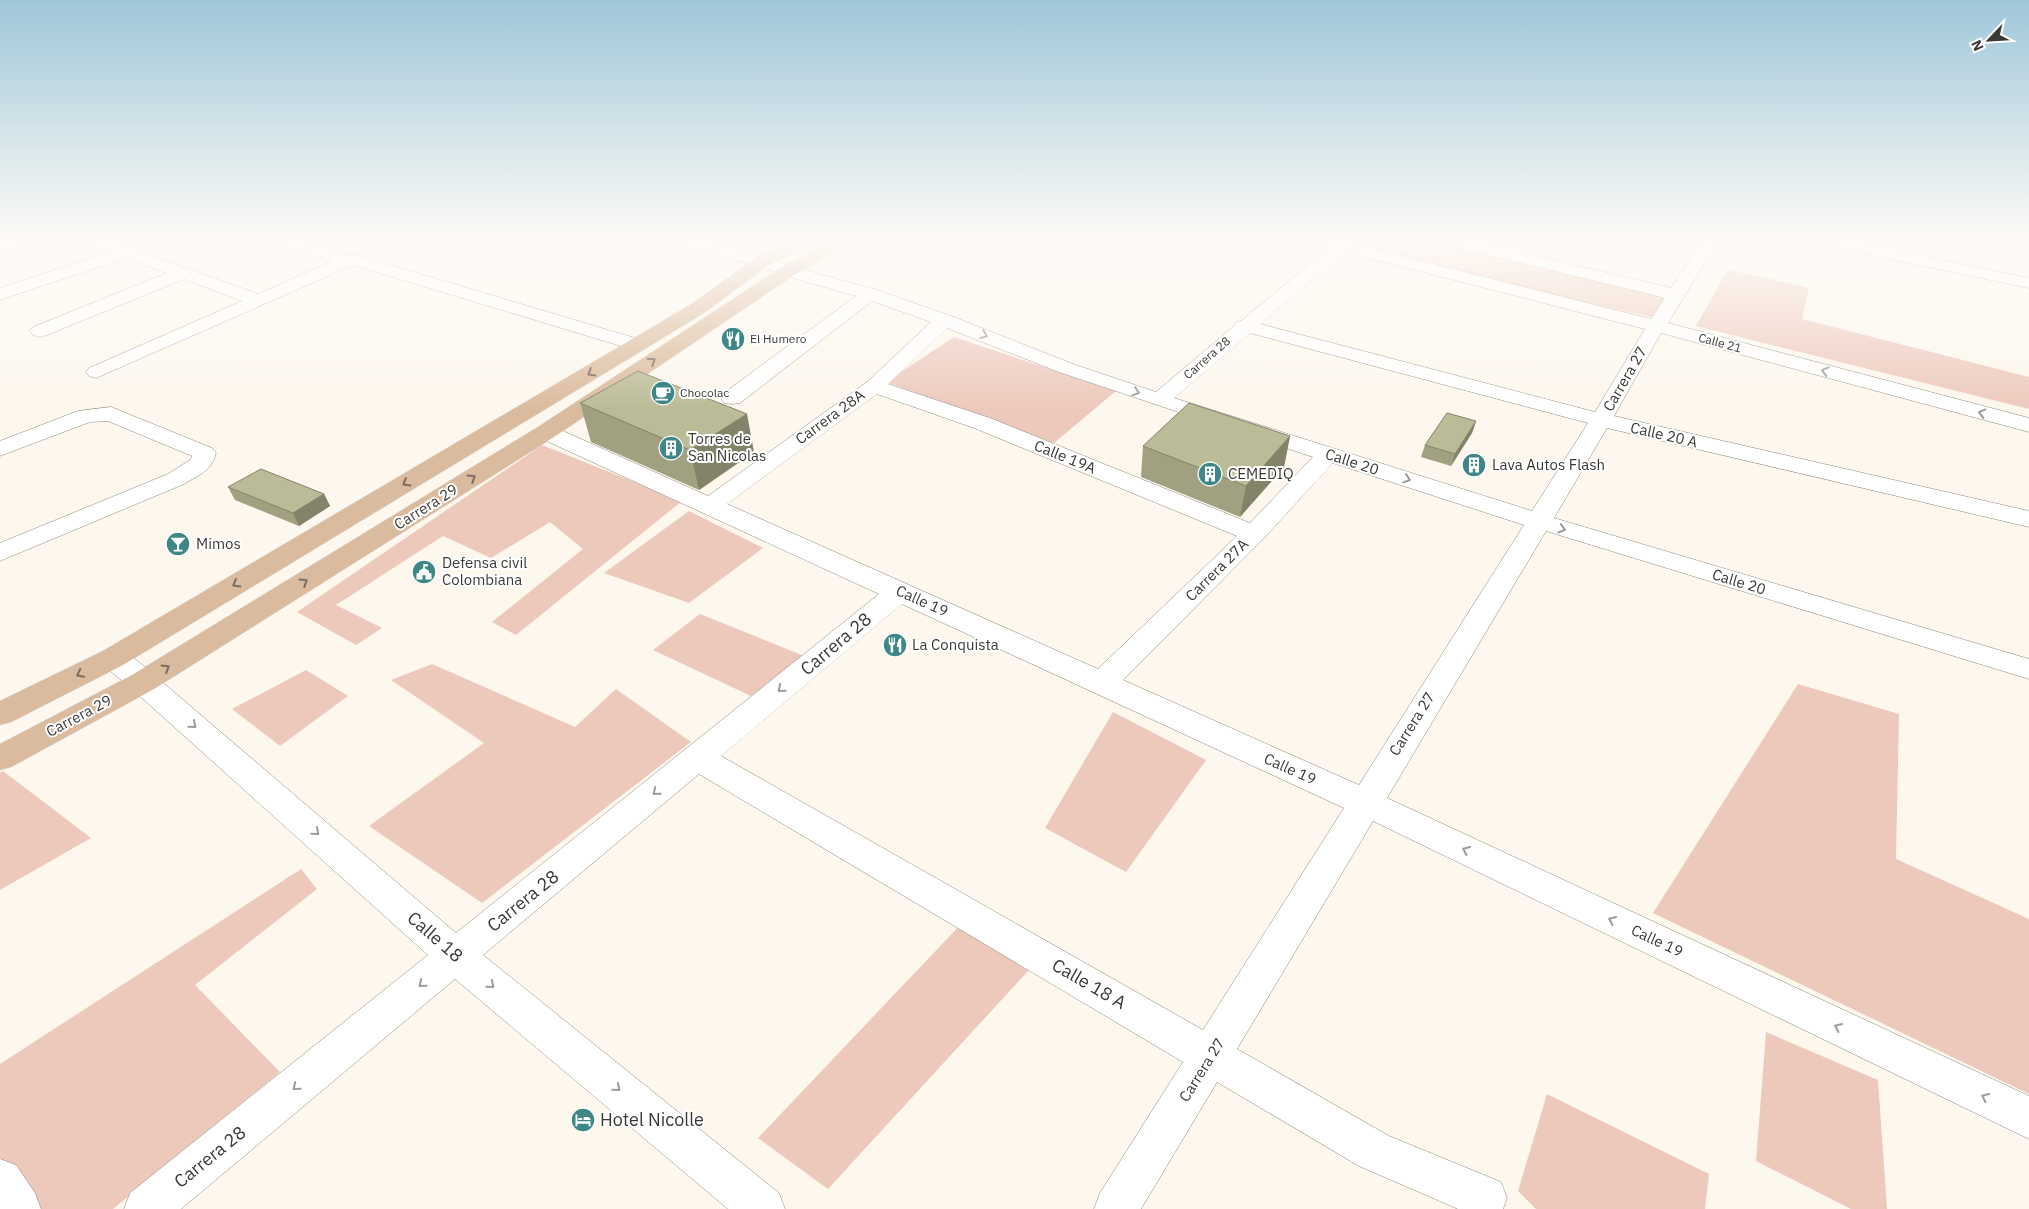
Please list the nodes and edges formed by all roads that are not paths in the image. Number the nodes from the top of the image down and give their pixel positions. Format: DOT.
graph roads {
  1 [pos="124,297"];
  2 [pos="251,297"];
  3 [pos="264,297"];
  4 [pos="481,297"];
  5 [pos="713,297"];
  6 [pos="748,297"];
  7 [pos="865,297"];
  8 [pos="880,297"];
  9 [pos="1276,297"];
  10 [pos="1547,297"];
  11 [pos="1674,297"];
  12 [pos="258,300"];
  13 [pos="944,320"];
  14 [pos="1244,326"];
  15 [pos="1656,326"];
  16 [pos="40,332"];
  17 [pos="638,345"];
  18 [pos="96,372"];
  19 [pos="874,386"];
  20 [pos="732,398"];
  21 [pos="1159,400"];
  22 [pos="1601,420"];
  23 [pos="2028,427"];
  24 [pos="546,432"];
  25 [pos="0,449"];
  26 [pos="1328,454"];
  27 [pos="709,506"];
  28 [pos="2029,519"];
  29 [pos="1538,521"];
  30 [pos="1254,534"];
  31 [pos="0,553"];
  32 [pos="900,591"];
  33 [pos="113,658"];
  34 [pos="2029,669"];
  35 [pos="143,682"];
  36 [pos="1102,683"];
  37 [pos="0,714"];
  38 [pos="0,758"];
  39 [pos="698,758"];
  40 [pos="1364,802"];
  41 [pos="456,956"];
  42 [pos="1212,1055"];
  43 [pos="2029,1118"];
  44 [pos="0,1181"];
  45 [pos="1486,1198"];
  46 [pos="19,1209"];
  47 [pos="146,1209"];
  48 [pos="763,1209"];
  49 [pos="1116,1209"];
  1 -- 16 [label="street"];
  2 -- 12 [label="street"];
  3 -- 12 [label="street"];
  4 -- 17 [label="street"];
  5 -- 17 [label="main road, Carrera 29"];
  24 -- 6 [label="main road, Carrera 29, one-way"];
  7 -- 20 [label="street"];
  8 -- 13 [label="street, Calle 20"];
  9 -- 14 [label="street, Carrera 28"];
  10 -- 15 [label="street, Calle 21"];
  11 -- 15 [label="street, Carrera 27"];
  12 -- 18 [label="street"];
  13 -- 19 [label="street, Carrera 28A"];
  13 -- 21 [label="street, Calle 20, one-way"];
  14 -- 21 [label="street, Carrera 28"];
  14 -- 22 [label="street, Calle 20 A"];
  15 -- 22 [label="street, Carrera 27"];
  23 -- 15 [label="street, Calle 21, one-way"];
  17 -- 33 [label="main road, Carrera 29, one-way"];
  19 -- 27 [label="street, Carrera 28A"];
  19 -- 30 [label="street, Calle 19A"];
  21 -- 26 [label="street, Calle 20"];
  22 -- 28 [label="street, Calle 20 A"];
  22 -- 29 [label="street, Carrera 27"];
  24 -- 27 [label="street, Calle 19"];
  35 -- 24 [label="main road, Carrera 29, one-way"];
  25 -- 31 [label="street"];
  26 -- 29 [label="street, Calle 20, one-way"];
  26 -- 30 [label="street, Carrera 27A"];
  27 -- 32 [label="street, Calle 19"];
  29 -- 34 [label="street, Calle 20, one-way"];
  29 -- 40 [label="street, Carrera 27"];
  30 -- 36 [label="street, Carrera 27A"];
  32 -- 36 [label="street, Calle 19"];
  32 -- 39 [label="street, Carrera 28, one-way"];
  33 -- 35 [label="street, Calle 18"];
  33 -- 37 [label="main road, Carrera 29, one-way"];
  35 -- 38 [label="main road, Carrera 29"];
  35 -- 41 [label="street, Calle 18, one-way"];
  36 -- 40 [label="street, Calle 19"];
  39 -- 41 [label="street, Carrera 28, one-way"];
  39 -- 42 [label="street, Calle 18 A"];
  40 -- 42 [label="street, Carrera 27"];
  43 -- 40 [label="street, Calle 19, one-way"];
  41 -- 47 [label="street, Carrera 28, one-way"];
  41 -- 48 [label="street, Calle 18, one-way"];
  42 -- 45 [label="street, Calle 18 A"];
  42 -- 49 [label="street, Carrera 27"];
  44 -- 46 [label="street"];
}
